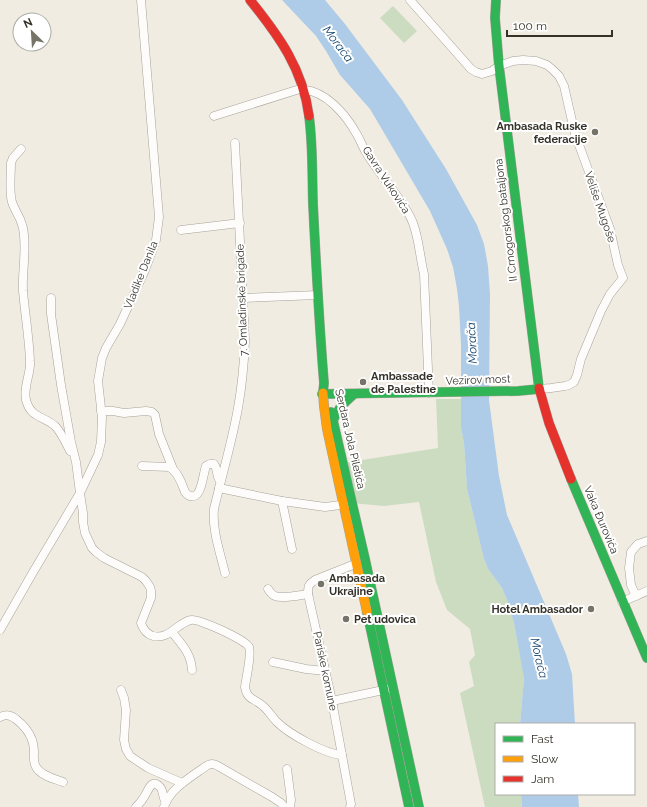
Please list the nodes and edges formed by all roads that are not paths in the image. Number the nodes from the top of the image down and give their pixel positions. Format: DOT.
graph roads {
  1 [pos="141,0"];
  2 [pos="250,0"];
  3 [pos="410,0"];
  4 [pos="496,0"];
  5 [pos="499,66"];
  6 [pos="304,89"];
  7 [pos="214,116"];
  8 [pos="235,143"];
  9 [pos="21,149"];
  10 [pos="240,223"];
  11 [pos="181,230"];
  12 [pos="318,294"];
  13 [pos="51,298"];
  14 [pos="243,298"];
  15 [pos="539,389"];
  16 [pos="432,393"];
  17 [pos="325,394"];
  18 [pos="354,394"];
  19 [pos="101,411"];
  20 [pos="334,420"];
  21 [pos="76,462"];
  22 [pos="142,466"];
  23 [pos="173,469"];
  24 [pos="220,485"];
  25 [pos="80,493"];
  26 [pos="282,501"];
  27 [pos="348,504"];
  28 [pos="647,541"];
  29 [pos="292,550"];
  30 [pos="355,564"];
  31 [pos="225,573"];
  32 [pos="268,589"];
  33 [pos="647,591"];
  34 [pos="308,594"];
  35 [pos="636,596"];
  36 [pos="622,602"];
  37 [pos="0,630"];
  38 [pos="172,632"];
  39 [pos="647,658"];
  40 [pos="273,662"];
  41 [pos="192,670"];
  42 [pos="325,671"];
  43 [pos="388,689"];
  44 [pos="120,690"];
  45 [pos="332,701"];
  46 [pos="0,717"];
  47 [pos="342,755"];
  48 [pos="287,769"];
  49 [pos="63,782"];
  50 [pos="182,783"];
  51 [pos="165,805"];
  52 [pos="136,807"];
  53 [pos="284,807"];
  54 [pos="290,807"];
  55 [pos="350,807"];
  56 [pos="408,807"];
  57 [pos="419,807"];
  1 -- 19 [label="street, Vladike Danila"];
  2 -- 6 [label="main road, Serdara Jola Piletića"];
  3 -- 5 [label="street"];
  4 -- 5 [label="main road, II Crnogorskog bataljona"];
  5 -- 15 [label="main road, II Crnogorskog bataljona"];
  5 -- 15 [label="street, Veliše Mugoše"];
  6 -- 7 [label="street"];
  6 -- 12 [label="main road, Serdara Jola Piletića"];
  6 -- 16 [label="street, Gavra Vukovića"];
  8 -- 10 [label="street, 7. Omladinske brigade"];
  9 -- 21 [label="street"];
  10 -- 11 [label="street"];
  10 -- 14 [label="street, 7. Omladinske brigade"];
  12 -- 14 [label="street"];
  12 -- 17 [label="main road, Serdara Jola Piletića"];
  13 -- 21 [label="street"];
  14 -- 24 [label="street, 7. Omladinske brigade"];
  15 -- 16 [label="main road, Vezirov most"];
  15 -- 36 [label="main road, Vaka Đurovića"];
  16 -- 18 [label="main road, Vezirov most"];
  17 -- 18 [label="main road, Vezirov most"];
  17 -- 20 [label="main road, Serdara Jola Piletića"];
  17 -- 27 [label="main road, Serdara Jola Piletića"];
  18 -- 20 [label="main road"];
  19 -- 23 [label="street"];
  19 -- 25 [label="street, Vladike Danila"];
  20 -- 27 [label="main road, Serdara Jola Piletića"];
  21 -- 25 [label="street"];
  22 -- 23 [label="street"];
  23 -- 24 [label="street"];
  24 -- 26 [label="street"];
  24 -- 31 [label="street, 7. Omladinske brigade"];
  25 -- 37 [label="street, Vladike Danila"];
  25 -- 38 [label="street"];
  26 -- 27 [label="street"];
  26 -- 29 [label="street"];
  27 -- 30 [label="main road, Serdara Jola Piletića"];
  27 -- 43 [label="main road, Serdara Jola Piletića"];
  28 -- 35 [label="street"];
  30 -- 34 [label="street"];
  30 -- 43 [label="main road, Serdara Jola Piletića"];
  32 -- 34 [label="street"];
  33 -- 35 [label="street"];
  34 -- 42 [label="street, Pariske komune"];
  35 -- 36 [label="street"];
  36 -- 39 [label="main road, Vaka Đurovića"];
  38 -- 41 [label="street"];
  38 -- 47 [label="street"];
  40 -- 42 [label="street"];
  42 -- 45 [label="street, Pariske komune"];
  43 -- 45 [label="street"];
  43 -- 56 [label="main road, Serdara Jola Piletića"];
  43 -- 57 [label="main road, Serdara Jola Piletića"];
  44 -- 50 [label="street"];
  45 -- 47 [label="street, Pariske komune"];
  46 -- 49 [label="street"];
  47 -- 55 [label="street, Pariske komune"];
  48 -- 54 [label="street"];
  50 -- 51 [label="street"];
  50 -- 53 [label="street"];
  51 -- 52 [label="street"];
}
